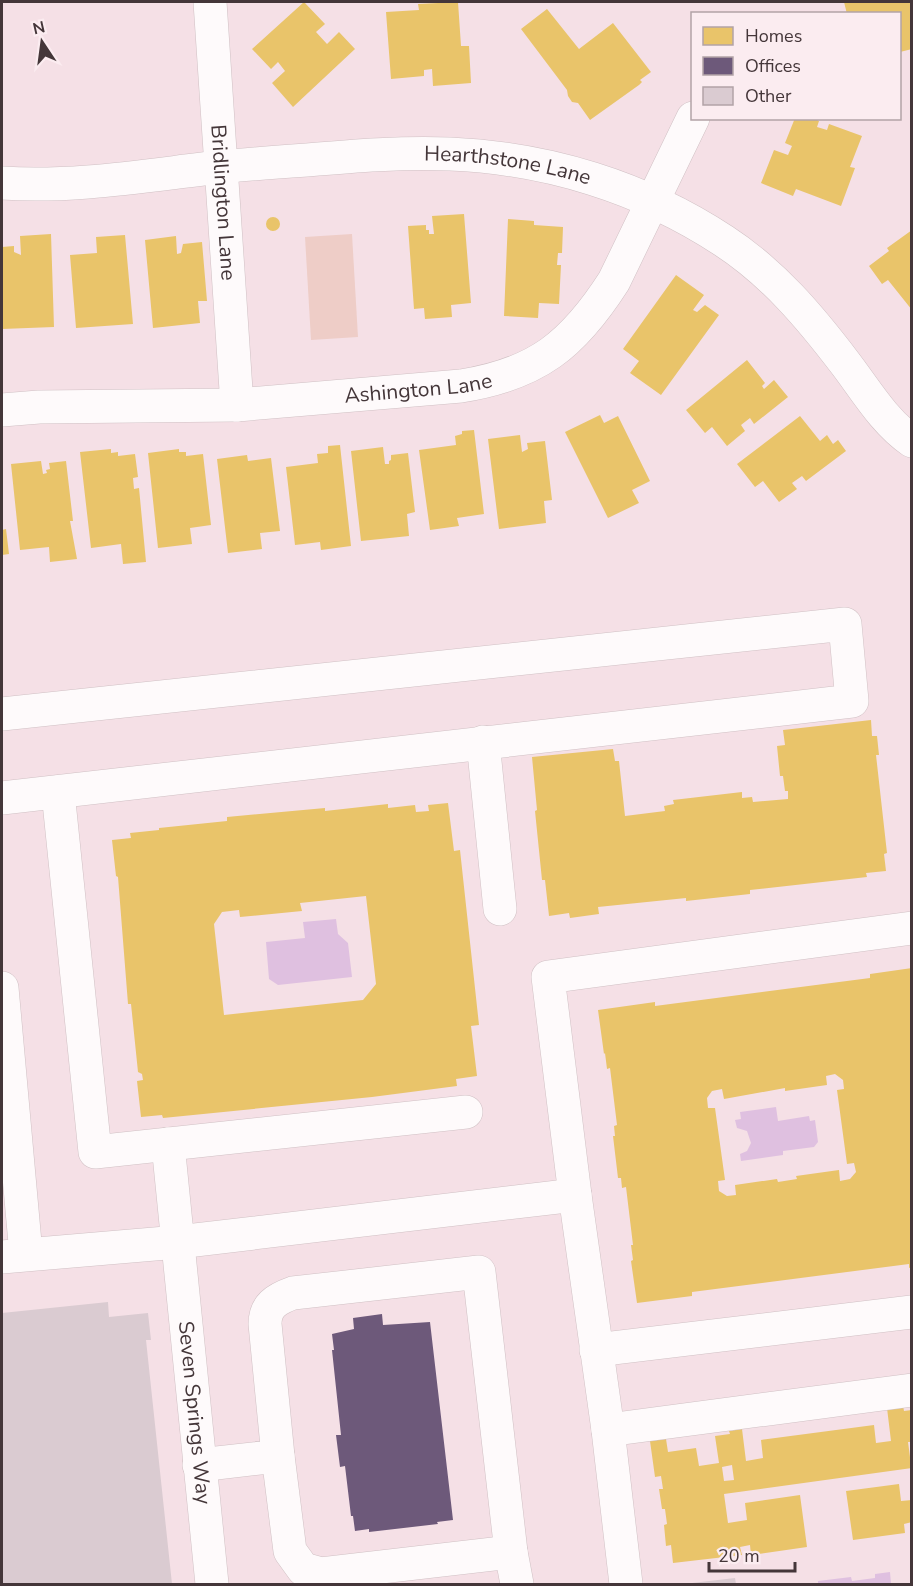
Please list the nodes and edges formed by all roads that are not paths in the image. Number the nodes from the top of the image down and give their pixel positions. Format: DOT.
graph roads {
  1 [pos="210,2"];
  2 [pos="692,120"];
  3 [pos="221,167"];
  4 [pos="2,183"];
  5 [pos="653,202"];
  6 [pos="237,405"];
  7 [pos="2,410"];
  8 [pos="912,441"];
  9 [pos="2,714"];
  10 [pos="483,742"];
  11 [pos="58,792"];
  12 [pos="2,798"];
  13 [pos="500,909"];
  14 [pos="912,928"];
  15 [pos="2,988"];
  16 [pos="466,1112"];
  17 [pos="168,1144"];
  18 [pos="575,1195"];
  19 [pos="178,1242"];
  20 [pos="14,1255"];
  21 [pos="912,1312"];
  22 [pos="596,1350"];
  23 [pos="912,1390"];
  24 [pos="608,1430"];
  25 [pos="278,1456"];
  26 [pos="200,1465"];
  27 [pos="511,1551"];
  28 [pos="212,1584"];
  29 [pos="517,1584"];
  30 [pos="626,1584"];
  1 -- 3 [label="street, Bridlington Lane"];
  2 -- 5 [label="street, Ashington Lane"];
  3 -- 4 [label="street, Hearthstone Lane"];
  3 -- 5 [label="street, Hearthstone Lane"];
  3 -- 6 [label="street, Bridlington Lane"];
  5 -- 6 [label="street, Ashington Lane"];
  5 -- 8 [label="street, Hearthstone Lane"];
  6 -- 7 [label="street, Ashington Lane"];
  9 -- 10 [label="street"];
  10 -- 11 [label="street"];
  10 -- 13 [label="street"];
  11 -- 12 [label="street"];
  11 -- 17 [label="street"];
  14 -- 18 [label="street"];
  15 -- 20 [label="street"];
  16 -- 17 [label="street"];
  17 -- 19 [label="street, Seven Springs Way"];
  18 -- 19 [label="street"];
  18 -- 22 [label="street"];
  19 -- 20 [label="street"];
  19 -- 26 [label="street, Seven Springs Way"];
  21 -- 22 [label="street"];
  22 -- 24 [label="street"];
  23 -- 24 [label="street"];
  24 -- 30 [label="street"];
  25 -- 26 [label="street"];
  25 -- 27 [label="street"];
  25 -- 27 [label="street"];
  26 -- 28 [label="street, Seven Springs Way"];
  27 -- 29 [label="street"];
}
